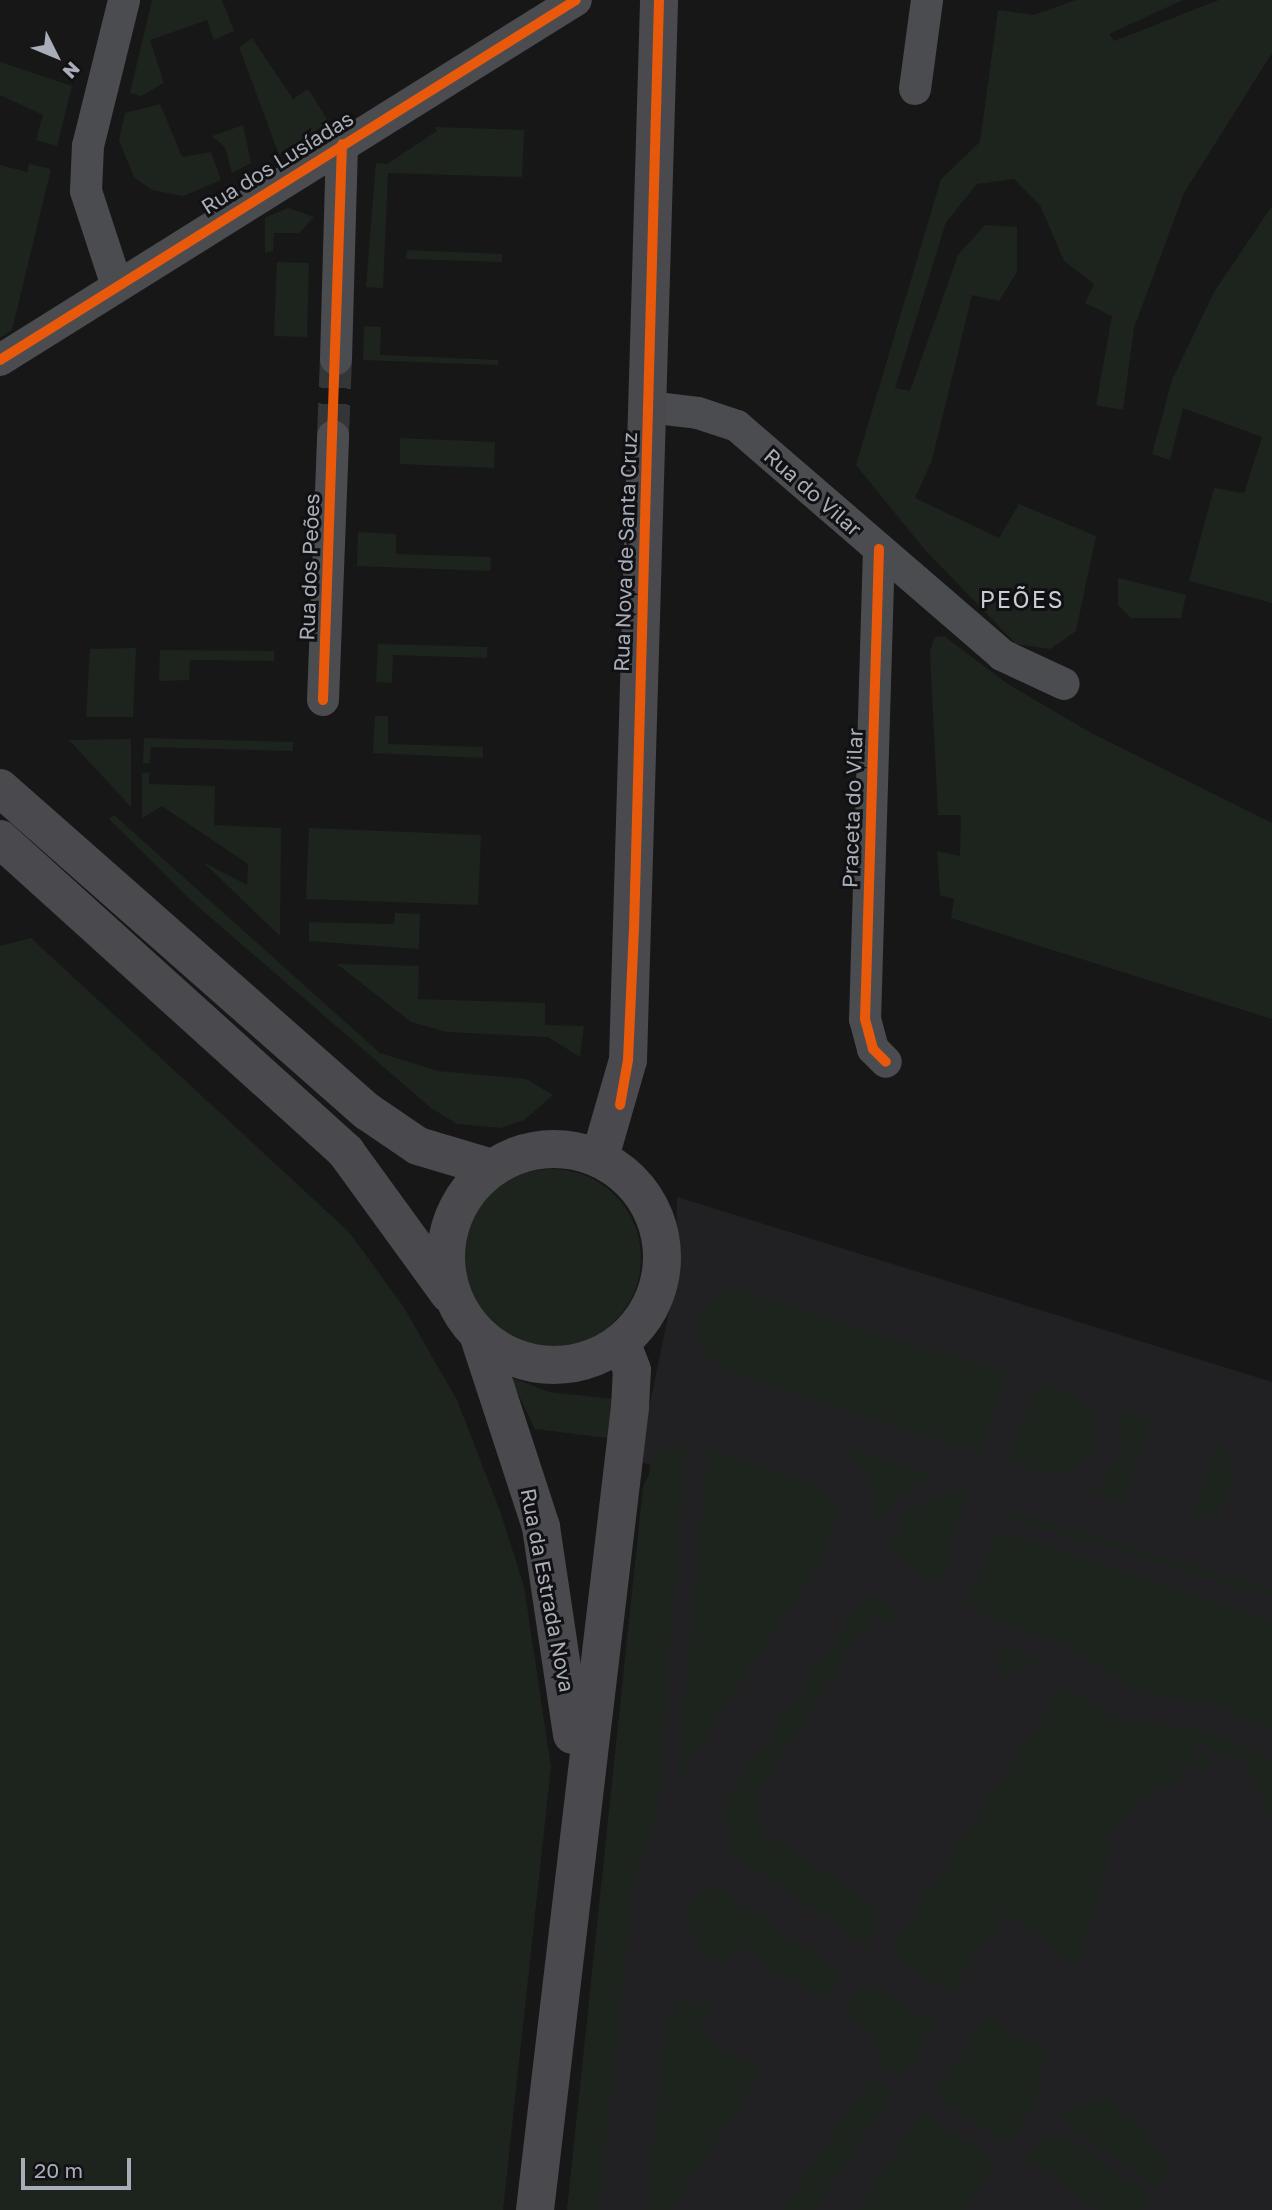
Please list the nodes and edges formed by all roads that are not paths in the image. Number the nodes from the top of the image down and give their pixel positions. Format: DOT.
graph roads {
  1 [pos="124,0"];
  2 [pos="576,0"];
  3 [pos="659,0"];
  4 [pos="927,0"];
  5 [pos="915,89"];
  6 [pos="342,144"];
  7 [pos="117,286"];
  8 [pos="335,359"];
  9 [pos="0,360"];
  10 [pos="648,407"];
  11 [pos="333,436"];
  12 [pos="879,549"];
  13 [pos="1064,684"];
  14 [pos="323,700"];
  15 [pos="0,788"];
  16 [pos="0,839"];
  17 [pos="886,1062"];
  18 [pos="600,1157"];
  19 [pos="492,1168"];
  20 [pos="455,1304"];
  21 [pos="478,1337"];
  22 [pos="621,1342"];
  23 [pos="579,1810"];
  24 [pos="535,2210"];
  1 -- 7 [label="street"];
  2 -- 6 [label="street, Rua dos Lusíadas"];
  3 -- 10 [label="main road, Rua Nova de Santa Cruz"];
  4 -- 5 [label="street"];
  6 -- 7 [label="street, Rua dos Lusíadas"];
  6 -- 8 [label="street"];
  7 -- 9 [label="street, Rua dos Lusíadas"];
  10 -- 12 [label="street, Rua do Vilar"];
  10 -- 18 [label="main road, Rua Nova de Santa Cruz"];
  11 -- 14 [label="street, Rua dos Peões"];
  12 -- 13 [label="street, Rua do Vilar"];
  12 -- 17 [label="street, Praceta do Vilar"];
  15 -- 19 [label="main road"];
  16 -- 20 [label="main road"];
  18 -- 19 [label="main road"];
  18 -- 22 [label="main road"];
  19 -- 20 [label="main road"];
  20 -- 21 [label="main road"];
  21 -- 22 [label="main road"];
  21 -- 23 [label="main road, Rua da Estrada Nova"];
  22 -- 23 [label="main road, Rua da Estrada Nova"];
  23 -- 24 [label="main road, Rua da Estrada Nova"];
}
